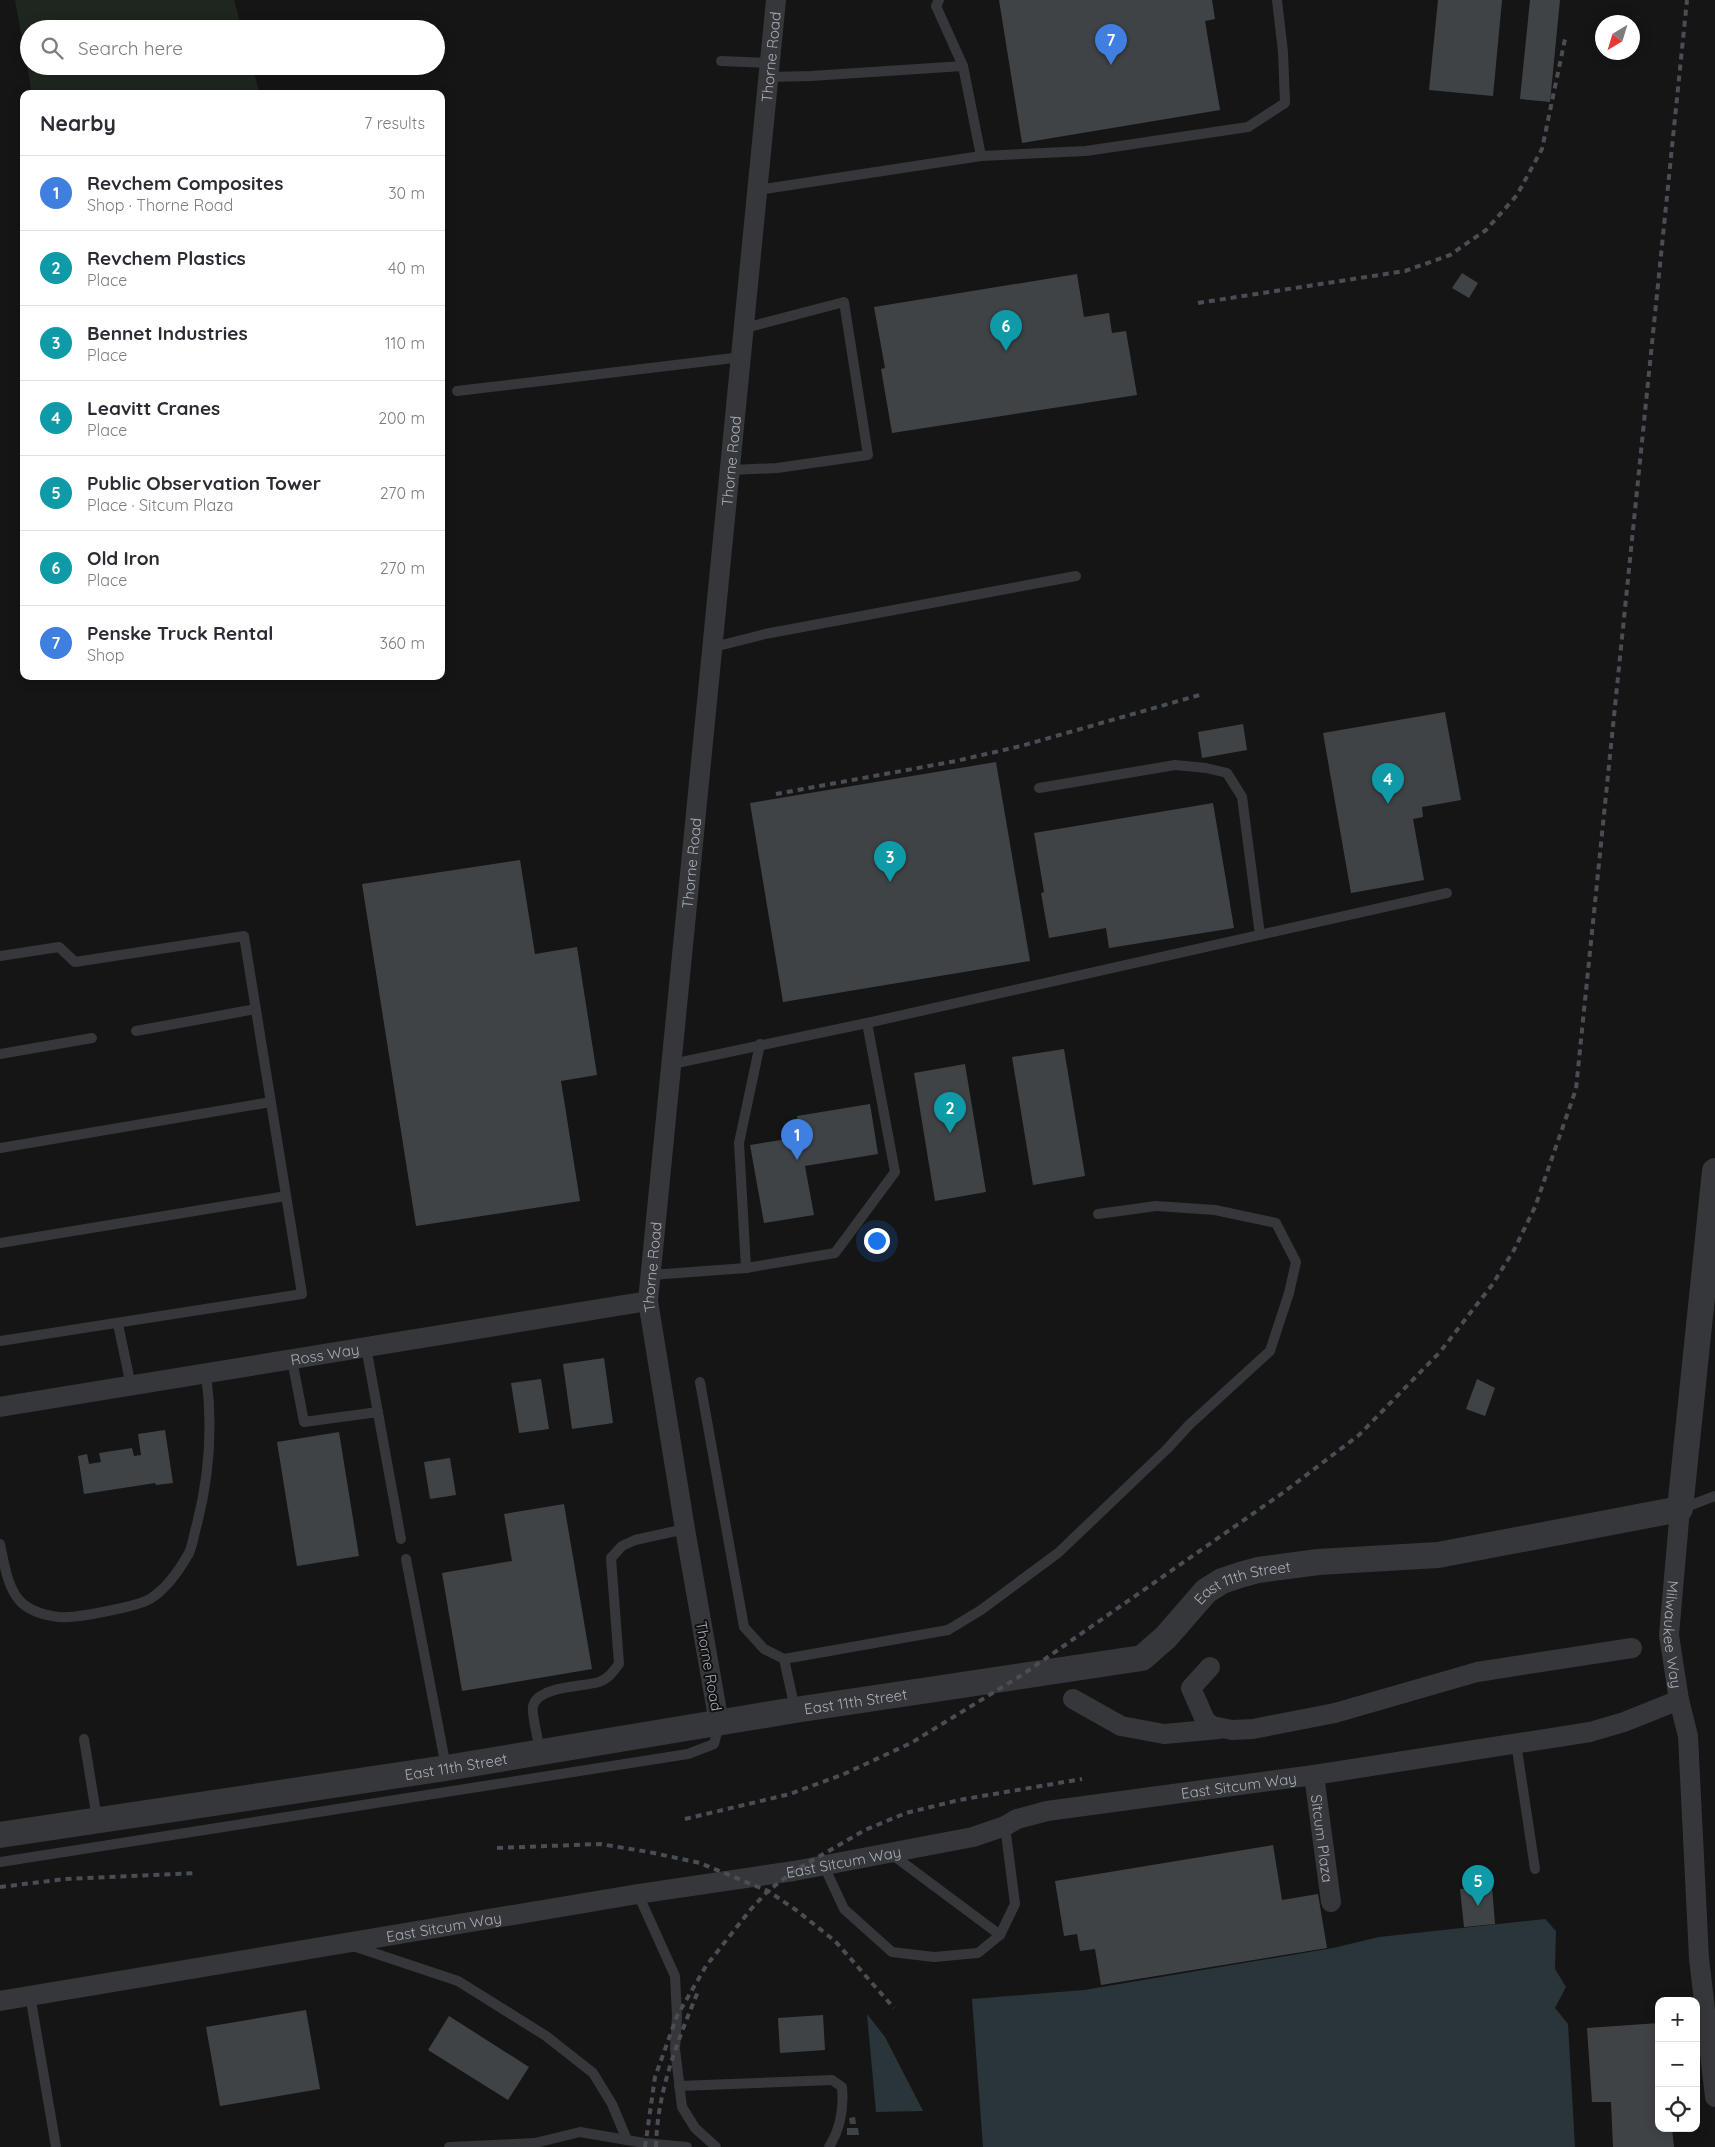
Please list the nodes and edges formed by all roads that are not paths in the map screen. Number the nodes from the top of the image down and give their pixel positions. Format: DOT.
graph roads {
  1 [pos="776,0"];
  2 [pos="939,0"];
  3 [pos="1277,0"];
  4 [pos="721,61"];
  5 [pos="963,66"];
  6 [pos="770,70"];
  7 [pos="981,156"];
  8 [pos="758,190"];
  9 [pos="745,328"];
  10 [pos="742,357"];
  11 [pos="457,391"];
  12 [pos="731,470"];
  13 [pos="1076,576"];
  14 [pos="714,646"];
  15 [pos="1039,788"];
  16 [pos="1447,893"];
  17 [pos="1260,935"];
  18 [pos="0,956"];
  19 [pos="256,1010"];
  20 [pos="867,1023"];
  21 [pos="136,1031"];
  22 [pos="92,1038"];
  23 [pos="760,1044"];
  24 [pos="0,1054"];
  25 [pos="672,1064"];
  26 [pos="271,1102"];
  27 [pos="0,1148"];
  28 [pos="1715,1171"];
  29 [pos="286,1196"];
  30 [pos="1098,1214"];
  31 [pos="0,1243"];
  32 [pos="746,1268"];
  33 [pos="651,1275"];
  34 [pos="648,1301"];
  35 [pos="118,1324"];
  36 [pos="0,1341"];
  37 [pos="366,1347"];
  38 [pos="292,1360"];
  39 [pos="206,1374"];
  40 [pos="700,1382"];
  41 [pos="131,1386"];
  42 [pos="0,1408"];
  43 [pos="378,1412"];
  44 [pos="1715,1496"];
  45 [pos="1680,1509"];
  46 [pos="685,1529"];
  47 [pos="401,1539"];
  48 [pos="0,1544"];
  49 [pos="406,1559"];
  50 [pos="1632,1648"];
  51 [pos="784,1660"];
  52 [pos="1210,1667"];
  53 [pos="1073,1699"];
  54 [pos="1679,1700"];
  55 [pos="795,1710"];
  56 [pos="719,1723"];
  57 [pos="1219,1729"];
  58 [pos="84,1739"];
  59 [pos="1516,1743"];
  60 [pos="540,1753"];
  61 [pos="446,1768"];
  62 [pos="1314,1775"];
  63 [pos="96,1819"];
  64 [pos="1005,1826"];
  65 [pos="0,1835"];
  66 [pos="889,1853"];
  67 [pos="0,1862"];
  68 [pos="824,1866"];
  69 [pos="1535,1869"];
  70 [pos="638,1894"];
  71 [pos="1331,1902"];
  72 [pos="1000,1934"];
  73 [pos="345,1944"];
  74 [pos="30,1995"];
  75 [pos="0,2001"];
  76 [pos="679,2086"];
  77 [pos="1715,2097"];
  78 [pos="627,2140"];
  79 [pos="56,2147"];
  80 [pos="449,2147"];
  81 [pos="687,2147"];
  82 [pos="716,2147"];
  83 [pos="829,2147"];
  1 -- 6 [label="street, Thorne Road"];
  2 -- 5 [label="lane"];
  3 -- 7 [label="lane"];
  4 -- 6 [label="lane"];
  5 -- 6 [label="lane"];
  5 -- 7 [label="lane"];
  6 -- 8 [label="street, Thorne Road"];
  7 -- 8 [label="lane"];
  8 -- 9 [label="street, Thorne Road"];
  9 -- 10 [label="street, Thorne Road"];
  9 -- 12 [label="lane"];
  10 -- 11 [label="lane"];
  10 -- 12 [label="street, Thorne Road"];
  12 -- 14 [label="street, Thorne Road"];
  13 -- 14 [label="lane"];
  14 -- 25 [label="street, Thorne Road"];
  15 -- 17 [label="lane"];
  16 -- 17 [label="lane"];
  17 -- 20 [label="lane"];
  18 -- 19 [label="lane"];
  19 -- 21 [label="lane"];
  19 -- 26 [label="lane"];
  20 -- 23 [label="lane"];
  20 -- 32 [label="lane"];
  22 -- 24 [label="lane"];
  23 -- 25 [label="lane"];
  23 -- 32 [label="lane"];
  25 -- 33 [label="street, Thorne Road"];
  26 -- 27 [label="lane"];
  26 -- 29 [label="lane"];
  28 -- 45 [label="street, Milwaukee Way"];
  29 -- 31 [label="lane"];
  29 -- 35 [label="lane"];
  30 -- 51 [label="lane"];
  32 -- 33 [label="lane"];
  33 -- 34 [label="street, Thorne Road"];
  34 -- 37 [label="street, Ross Way"];
  34 -- 46 [label="street, Thorne Road"];
  35 -- 36 [label="lane"];
  35 -- 41 [label="lane"];
  37 -- 38 [label="street, Ross Way"];
  37 -- 43 [label="lane"];
  38 -- 39 [label="street, Ross Way"];
  38 -- 43 [label="lane"];
  39 -- 41 [label="street, Ross Way"];
  39 -- 48 [label="lane"];
  40 -- 51 [label="lane"];
  41 -- 42 [label="street, Ross Way"];
  43 -- 47 [label="lane"];
  44 -- 45 [label="lane"];
  45 -- 54 [label="street, Milwaukee Way"];
  45 -- 55 [label="street, East 11th Street"];
  46 -- 56 [label="street, Thorne Road"];
  46 -- 60 [label="lane"];
  49 -- 61 [label="lane"];
  50 -- 57 [label="street"];
  51 -- 55 [label="lane"];
  52 -- 57 [label="street"];
  53 -- 57 [label="street"];
  54 -- 59 [label="street, East Sitcum Way"];
  54 -- 77 [label="street, Milwaukee Way"];
  55 -- 56 [label="street, East 11th Street"];
  56 -- 60 [label="street, East 11th Street"];
  56 -- 67 [label="lane"];
  58 -- 63 [label="lane"];
  59 -- 62 [label="street, East Sitcum Way"];
  59 -- 69 [label="lane"];
  60 -- 61 [label="street, East 11th Street"];
  61 -- 63 [label="street, East 11th Street"];
  62 -- 64 [label="street, East Sitcum Way"];
  62 -- 71 [label="street, Sitcum Plaza"];
  63 -- 65 [label="street, East 11th Street"];
  64 -- 66 [label="street, East Sitcum Way"];
  64 -- 72 [label="lane"];
  66 -- 68 [label="street, East Sitcum Way"];
  66 -- 72 [label="lane"];
  68 -- 70 [label="street, East Sitcum Way"];
  68 -- 72 [label="lane"];
  70 -- 73 [label="street, East Sitcum Way"];
  70 -- 76 [label="lane"];
  73 -- 74 [label="street, East Sitcum Way"];
  73 -- 78 [label="lane"];
  74 -- 75 [label="street, East Sitcum Way"];
  74 -- 79 [label="lane"];
  76 -- 82 [label="lane"];
  76 -- 83 [label="lane"];
  78 -- 80 [label="lane"];
  78 -- 81 [label="lane"];
}
